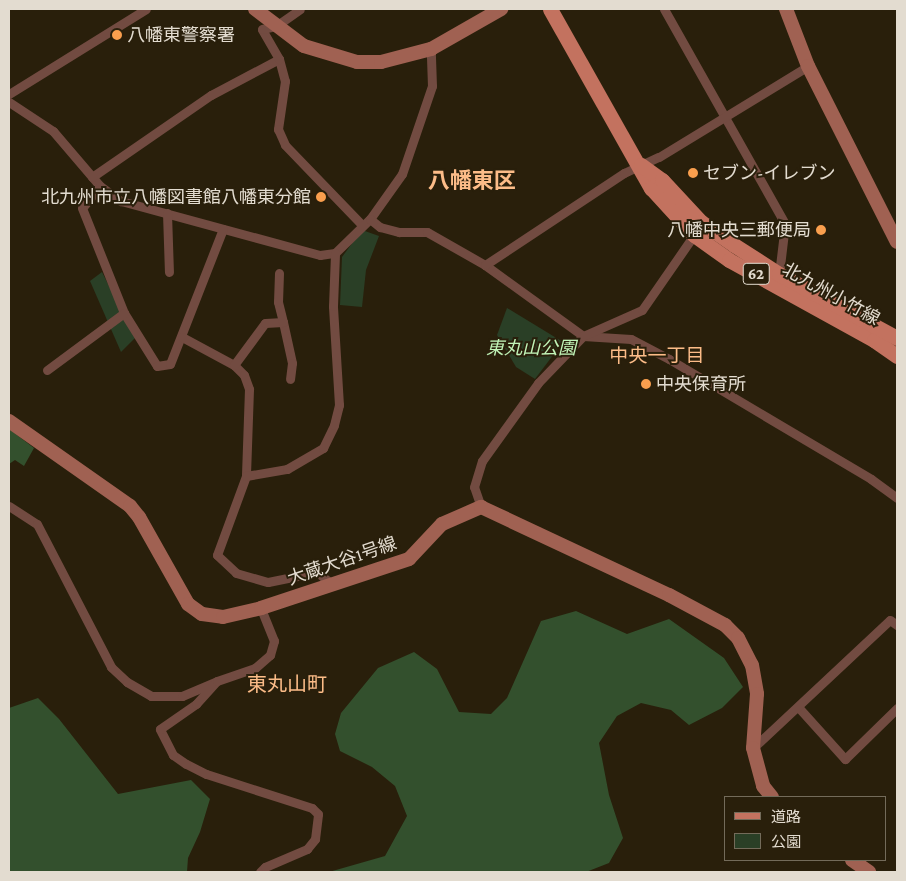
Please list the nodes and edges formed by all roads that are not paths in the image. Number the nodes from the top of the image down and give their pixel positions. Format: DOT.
graph roads {
  1 [pos="146,9"];
  2 [pos="255,9"];
  3 [pos="300,9"];
  4 [pos="501,9"];
  5 [pos="550,9"];
  6 [pos="664,9"];
  7 [pos="786,9"];
  8 [pos="276,26"];
  9 [pos="431,49"];
  10 [pos="279,59"];
  11 [pos="808,66"];
  12 [pos="9,94"];
  13 [pos="9,102"];
  14 [pos="726,117"];
  15 [pos="639,164"];
  16 [pos="92,177"];
  17 [pos="100,186"];
  18 [pos="167,213"];
  19 [pos="370,219"];
  20 [pos="892,220"];
  21 [pos="362,225"];
  22 [pos="223,229"];
  23 [pos="694,235"];
  24 [pos="897,242"];
  25 [pos="335,253"];
  26 [pos="485,265"];
  27 [pos="170,272"];
  28 [pos="279,273"];
  29 [pos="779,274"];
  30 [pos="124,313"];
  31 [pos="283,322"];
  32 [pos="896,335"];
  33 [pos="583,336"];
  34 [pos="182,337"];
  35 [pos="897,356"];
  36 [pos="234,365"];
  37 [pos="47,370"];
  38 [pos="290,379"];
  39 [pos="9,421"];
  40 [pos="246,476"];
  41 [pos="897,498"];
  42 [pos="9,506"];
  43 [pos="480,507"];
  44 [pos="332,584"];
  45 [pos="261,608"];
  46 [pos="897,625"];
  47 [pos="217,681"];
  48 [pos="799,708"];
  49 [pos="897,708"];
  50 [pos="753,748"];
  51 [pos="771,796"];
  52 [pos="853,861"];
  53 [pos="260,872"];
  54 [pos="869,872"];
  1 -- 12 [label="street"];
  2 -- 8 [label="street"];
  3 -- 8 [label="street"];
  4 -- 9 [label="street"];
  5 -- 15 [label="main road, 北九州小竹線 / 62"];
  6 -- 14 [label="street"];
  7 -- 11 [label="street"];
  8 -- 9 [label="street"];
  8 -- 10 [label="street"];
  9 -- 19 [label="street"];
  10 -- 16 [label="street"];
  10 -- 21 [label="street"];
  11 -- 14 [label="street"];
  11 -- 20 [label="street"];
  13 -- 16 [label="street"];
  14 -- 15 [label="street"];
  14 -- 29 [label="street"];
  15 -- 23 [label="main road, 北九州小竹線 / 62"];
  15 -- 26 [label="street"];
  15 -- 29 [label="main road, 北九州小竹線 / 62"];
  16 -- 17 [label="street"];
  17 -- 18 [label="street"];
  17 -- 30 [label="street"];
  18 -- 22 [label="street"];
  18 -- 27 [label="street"];
  19 -- 21 [label="street"];
  19 -- 26 [label="street"];
  20 -- 24 [label="street"];
  21 -- 25 [label="street"];
  22 -- 25 [label="street"];
  22 -- 34 [label="street"];
  23 -- 33 [label="street"];
  23 -- 35 [label="main road, 北九州小竹線 / 62"];
  25 -- 40 [label="street"];
  26 -- 33 [label="street"];
  28 -- 31 [label="street"];
  29 -- 32 [label="main road, 北九州小竹線 / 62"];
  30 -- 34 [label="street"];
  30 -- 37 [label="street"];
  31 -- 36 [label="street"];
  31 -- 38 [label="street"];
  33 -- 41 [label="street"];
  33 -- 43 [label="street"];
  34 -- 36 [label="street"];
  36 -- 40 [label="street"];
  39 -- 45 [label="street, 大蔵大谷1号線"];
  40 -- 44 [label="street"];
  42 -- 47 [label="street"];
  43 -- 44 [label="street, 大蔵大谷1号線"];
  43 -- 50 [label="street"];
  44 -- 45 [label="street, 大蔵大谷1号線"];
  45 -- 47 [label="street"];
  46 -- 48 [label="street"];
  47 -- 53 [label="street"];
  48 -- 49 [label="street"];
  48 -- 50 [label="street"];
  50 -- 51 [label="street"];
  52 -- 54 [label="street"];
}
